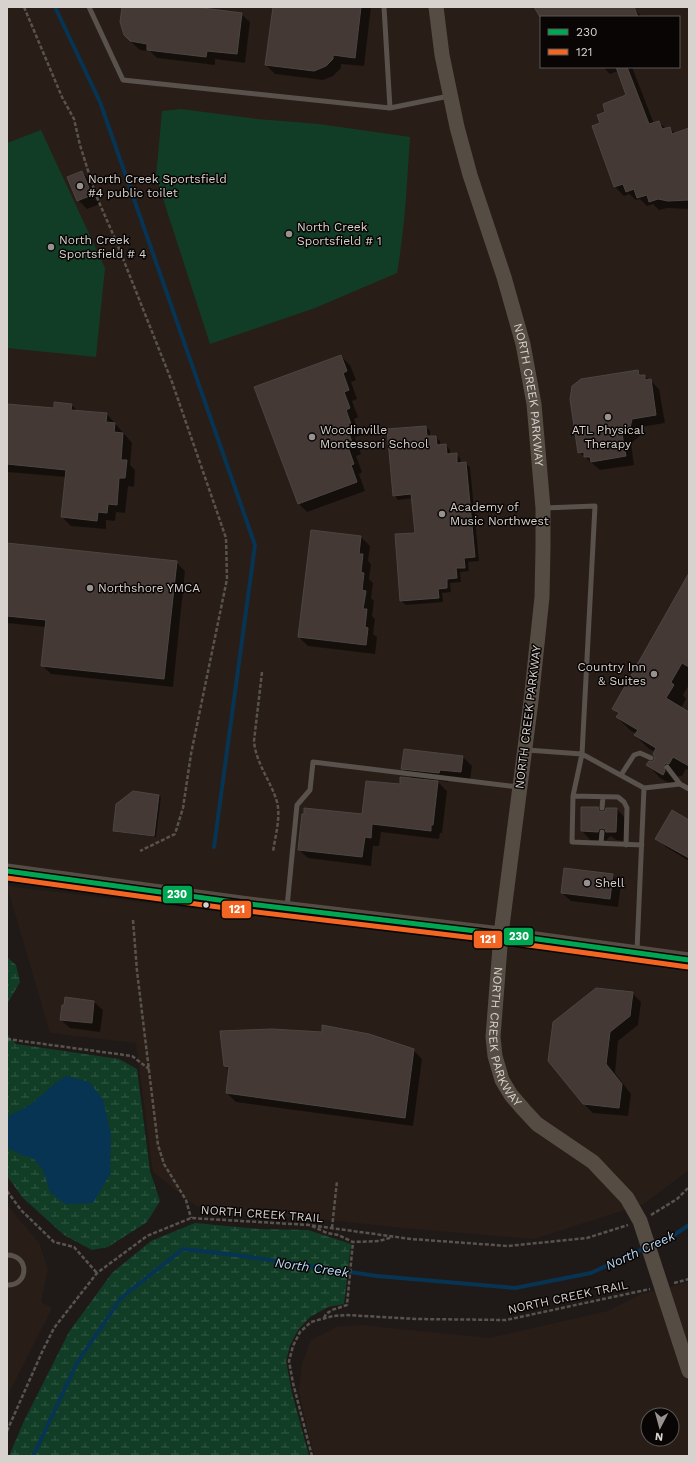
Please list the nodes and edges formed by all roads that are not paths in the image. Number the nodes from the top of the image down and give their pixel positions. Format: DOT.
graph roads {
  1 [pos="89,7"];
  2 [pos="384,7"];
  3 [pos="436,7"];
  4 [pos="450,96"];
  5 [pos="390,108"];
  6 [pos="543,508"];
  7 [pos="524,750"];
  8 [pos="582,754"];
  9 [pos="651,758"];
  10 [pos="667,767"];
  11 [pos="620,775"];
  12 [pos="680,784"];
  13 [pos="519,787"];
  14 [pos="644,788"];
  15 [pos="689,789"];
  16 [pos="573,796"];
  17 [pos="603,797"];
  18 [pos="602,808"];
  19 [pos="602,832"];
  20 [pos="601,843"];
  21 [pos="626,844"];
  22 [pos="642,845"];
  23 [pos="7,871"];
  24 [pos="287,908"];
  25 [pos="501,934"];
  26 [pos="637,954"];
  27 [pos="689,960"];
  28 [pos="7,1255"];
  29 [pos="7,1285"];
  30 [pos="689,1371"];
  1 -- 5 [label="lane"];
  2 -- 5 [label="lane"];
  3 -- 4 [label="street, NORTH CREEK PARKWAY"];
  4 -- 5 [label="lane"];
  4 -- 6 [label="street, NORTH CREEK PARKWAY"];
  6 -- 7 [label="street, NORTH CREEK PARKWAY"];
  6 -- 8 [label="lane"];
  7 -- 8 [label="lane"];
  7 -- 13 [label="street, NORTH CREEK PARKWAY"];
  8 -- 11 [label="lane"];
  8 -- 16 [label="lane"];
  9 -- 11 [label="lane"];
  10 -- 12 [label="lane"];
  11 -- 14 [label="lane"];
  12 -- 14 [label="lane"];
  12 -- 15 [label="lane"];
  13 -- 24 [label="lane"];
  13 -- 25 [label="street, NORTH CREEK PARKWAY"];
  14 -- 22 [label="lane"];
  16 -- 17 [label="lane"];
  16 -- 20 [label="lane"];
  17 -- 18 [label="lane"];
  17 -- 21 [label="lane"];
  19 -- 20 [label="lane"];
  20 -- 21 [label="lane"];
  21 -- 22 [label="lane"];
  22 -- 26 [label="lane"];
  23 -- 24 [label="street"];
  24 -- 25 [label="street"];
  25 -- 26 [label="street"];
  25 -- 30 [label="street, NORTH CREEK PARKWAY"];
  26 -- 27 [label="street"];
  28 -- 29 [label="lane"];
}
